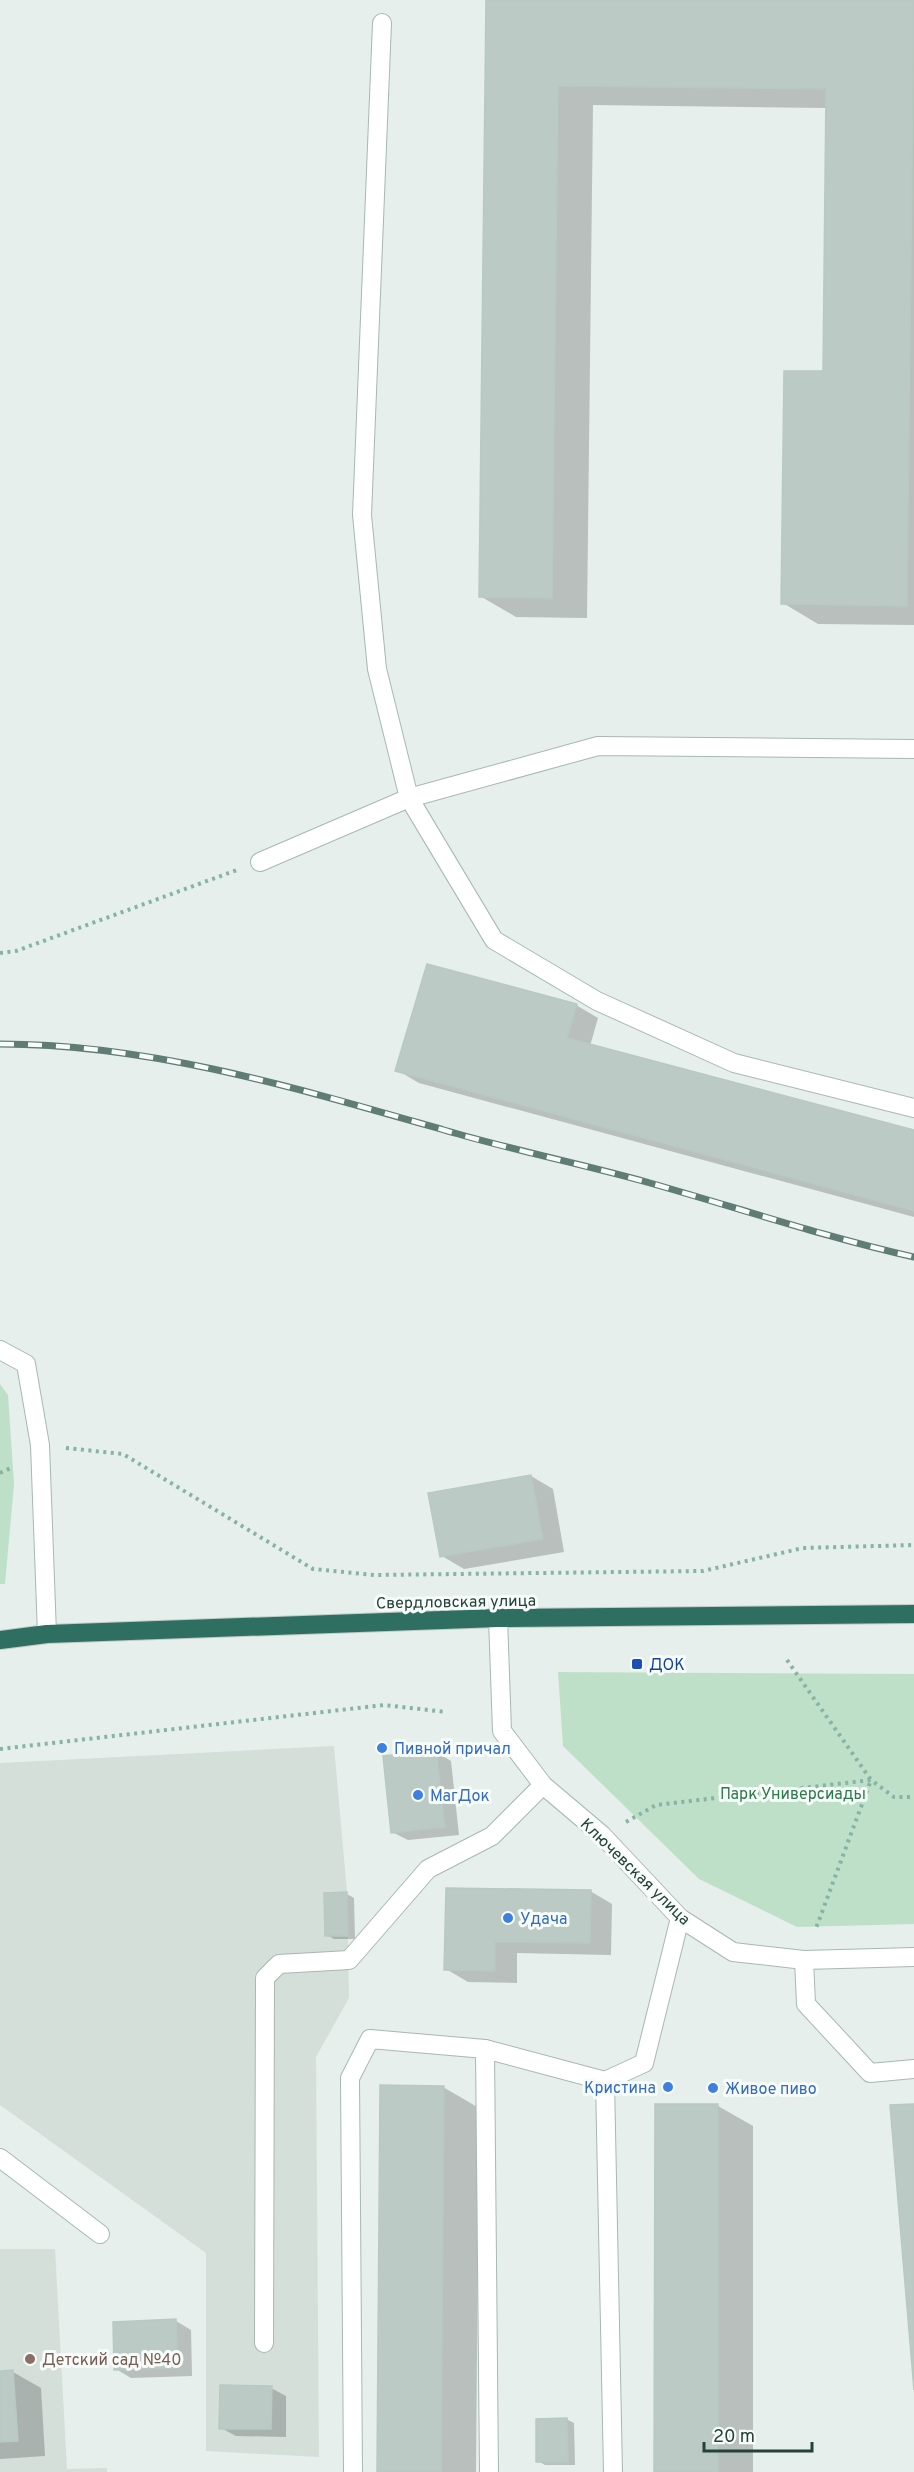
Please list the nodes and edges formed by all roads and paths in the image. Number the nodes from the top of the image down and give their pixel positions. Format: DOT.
graph roads {
  1 [pos="382,23"];
  2 [pos="914,749"];
  3 [pos="409,798"];
  4 [pos="260,862"];
  5 [pos="0,953"];
  6 [pos="914,1108"];
  7 [pos="0,1350"];
  8 [pos="40,1445"];
  9 [pos="0,1473"];
  10 [pos="914,1545"];
  11 [pos="914,1614"];
  12 [pos="498,1618"];
  13 [pos="47,1634"];
  14 [pos="0,1640"];
  15 [pos="787,1660"];
  16 [pos="446,1712"];
  17 [pos="0,1749"];
  18 [pos="871,1780"];
  19 [pos="543,1785"];
  20 [pos="914,1797"];
  21 [pos="602,1835"];
  22 [pos="680,1918"];
  23 [pos="914,1957"];
  24 [pos="804,1960"];
  25 [pos="485,2049"];
  26 [pos="914,2069"];
  27 [pos="605,2081"];
  28 [pos="0,2158"];
  29 [pos="100,2234"];
  30 [pos="264,2343"];
  31 [pos="353,2472"];
  32 [pos="489,2472"];
  33 [pos="614,2472"];
  1 -- 3 [label="street"];
  2 -- 3 [label="street"];
  3 -- 4 [label="street"];
  3 -- 6 [label="street"];
  4 -- 5 [label="path"];
  7 -- 8 [label="street"];
  8 -- 9 [label="path"];
  8 -- 10 [label="path"];
  8 -- 13 [label="street"];
  11 -- 12 [label="highway, Свердловская улица"];
  12 -- 13 [label="highway, Свердловская улица"];
  12 -- 19 [label="street, Ключевская улица"];
  13 -- 14 [label="highway, Свердловская улица"];
  15 -- 18 [label="path"];
  16 -- 17 [label="path"];
  18 -- 20 [label="path"];
  18 -- 21 [label="path"];
  18 -- 24 [label="path"];
  19 -- 21 [label="street, Ключевская улица"];
  19 -- 30 [label="street"];
  21 -- 22 [label="street, Ключевская улица"];
  22 -- 24 [label="street, Ключевская улица"];
  22 -- 27 [label="street"];
  23 -- 24 [label="street, Ключевская улица"];
  24 -- 26 [label="street"];
  25 -- 27 [label="street"];
  25 -- 31 [label="street"];
  25 -- 32 [label="street"];
  27 -- 33 [label="street"];
  28 -- 29 [label="street"];
}
